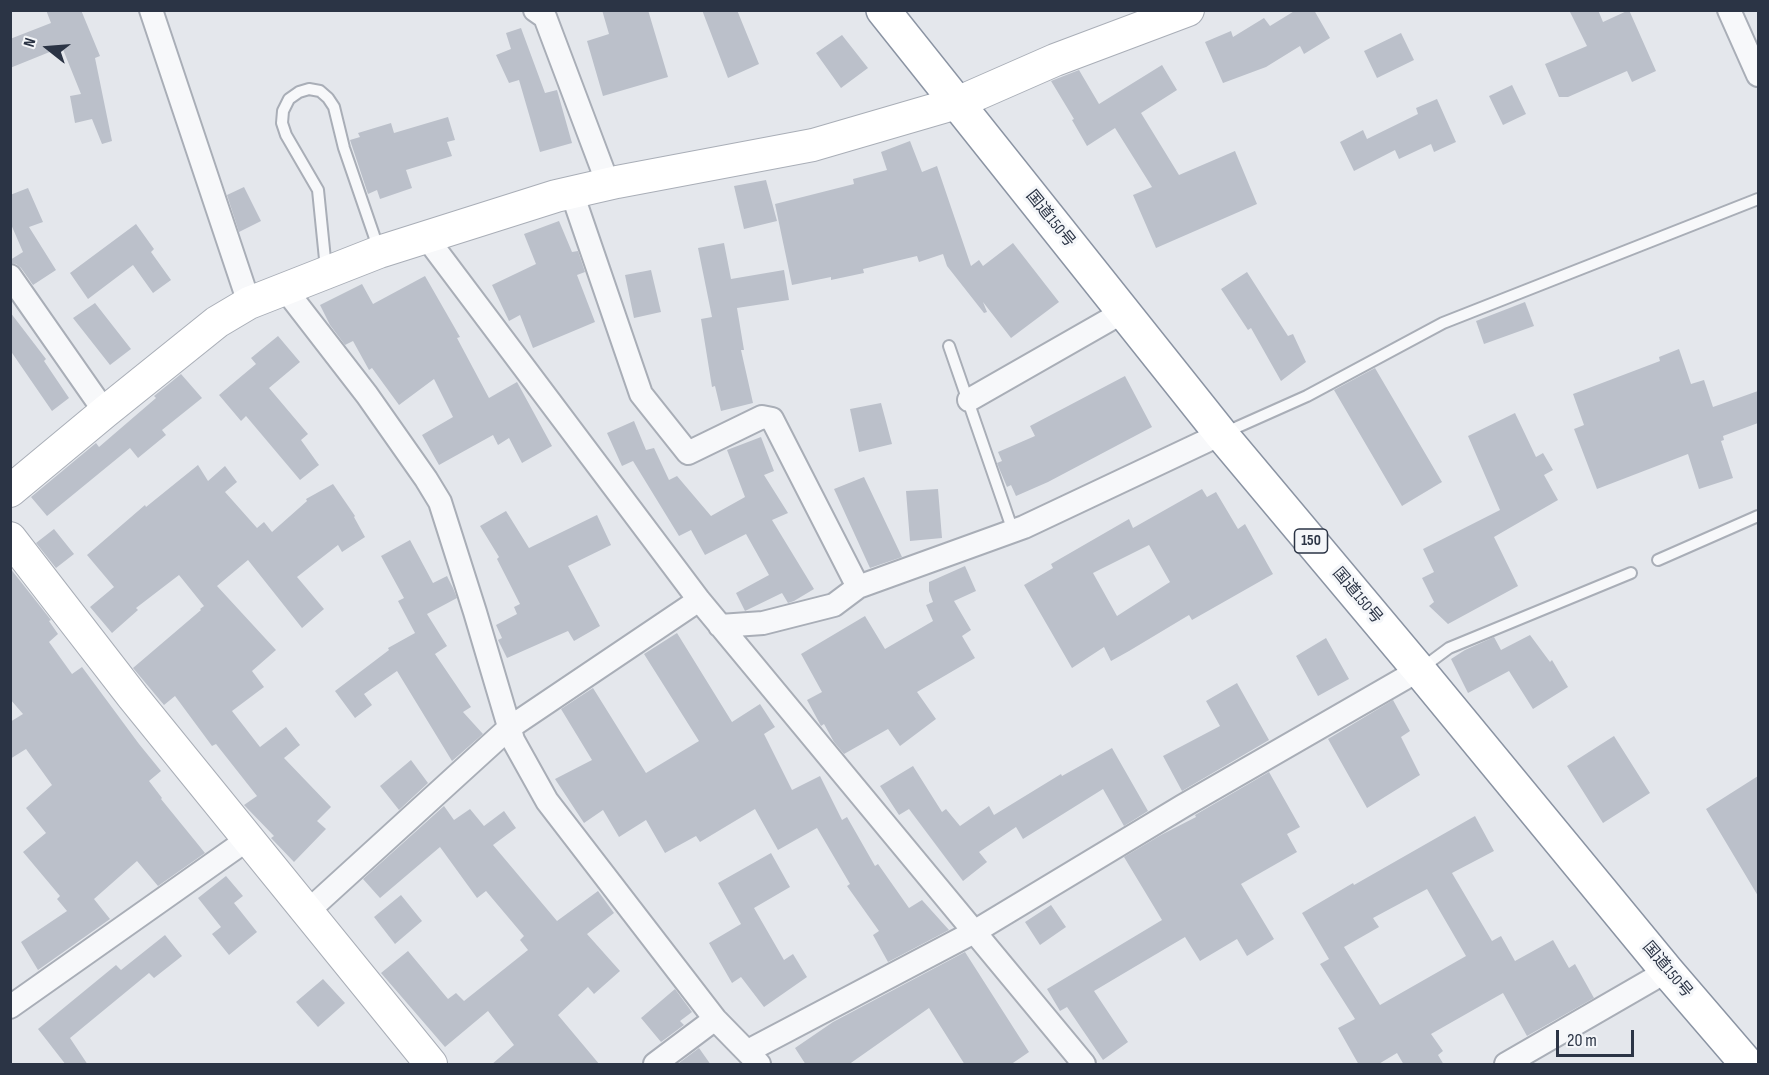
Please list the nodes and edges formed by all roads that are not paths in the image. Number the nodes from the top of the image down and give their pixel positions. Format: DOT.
graph roads {
  1 [pos="151,10"];
  2 [pos="535,10"];
  3 [pos="883,10"];
  4 [pos="1188,10"];
  5 [pos="1729,10"];
  6 [pos="1758,75"];
  7 [pos="957,102"];
  8 [pos="608,184"];
  9 [pos="572,193"];
  10 [pos="1758,199"];
  11 [pos="426,237"];
  12 [pos="379,252"];
  13 [pos="327,272"];
  14 [pos="10,276"];
  15 [pos="285,289"];
  16 [pos="249,303"];
  17 [pos="1123,312"];
  18 [pos="949,346"];
  19 [pos="969,400"];
  20 [pos="105,412"];
  21 [pos="1221,434"];
  22 [pos="10,490"];
  23 [pos="1758,516"];
  24 [pos="1013,531"];
  25 [pos="10,538"];
  26 [pos="1658,561"];
  27 [pos="1631,573"];
  28 [pos="858,587"];
  29 [pos="699,600"];
  30 [pos="720,626"];
  31 [pos="1419,670"];
  32 [pos="509,728"];
  33 [pos="248,839"];
  34 [pos="307,912"];
  35 [pos="974,933"];
  36 [pos="1667,971"];
  37 [pos="10,1007"];
  38 [pos="715,1019"];
  39 [pos="754,1058"];
  40 [pos="431,1065"];
  41 [pos="655,1065"];
  42 [pos="1084,1065"];
  43 [pos="1506,1065"];
  44 [pos="1747,1065"];
  1 -- 16 [label="street"];
  2 -- 8 [label="street"];
  3 -- 7 [label="highway, 国道150号 / 150"];
  4 -- 7 [label="street"];
  5 -- 6 [label="street"];
  7 -- 8 [label="street"];
  7 -- 17 [label="highway, 国道150号 / 150"];
  8 -- 9 [label="street"];
  9 -- 11 [label="street"];
  9 -- 28 [label="street"];
  10 -- 21 [label="lane"];
  11 -- 12 [label="street"];
  11 -- 29 [label="street"];
  12 -- 13 [label="street"];
  12 -- 13 [label="lane"];
  13 -- 15 [label="street"];
  14 -- 20 [label="street"];
  15 -- 16 [label="street"];
  15 -- 32 [label="street"];
  16 -- 20 [label="street"];
  17 -- 19 [label="street"];
  17 -- 21 [label="highway, 国道150号 / 150"];
  18 -- 19 [label="lane"];
  19 -- 24 [label="lane"];
  20 -- 22 [label="street"];
  21 -- 24 [label="street"];
  21 -- 31 [label="highway, 国道150号 / 150"];
  23 -- 26 [label="lane"];
  24 -- 28 [label="street"];
  25 -- 33 [label="street"];
  27 -- 31 [label="lane"];
  28 -- 30 [label="street"];
  29 -- 30 [label="street"];
  29 -- 32 [label="street"];
  30 -- 35 [label="street"];
  31 -- 35 [label="street"];
  31 -- 36 [label="highway, 国道150号 / 150"];
  32 -- 34 [label="street"];
  32 -- 38 [label="street"];
  33 -- 34 [label="street"];
  33 -- 37 [label="street"];
  34 -- 40 [label="street"];
  35 -- 39 [label="street"];
  35 -- 42 [label="street"];
  36 -- 43 [label="street"];
  36 -- 44 [label="highway, 国道150号 / 150"];
  38 -- 39 [label="street"];
  38 -- 41 [label="street"];
}
